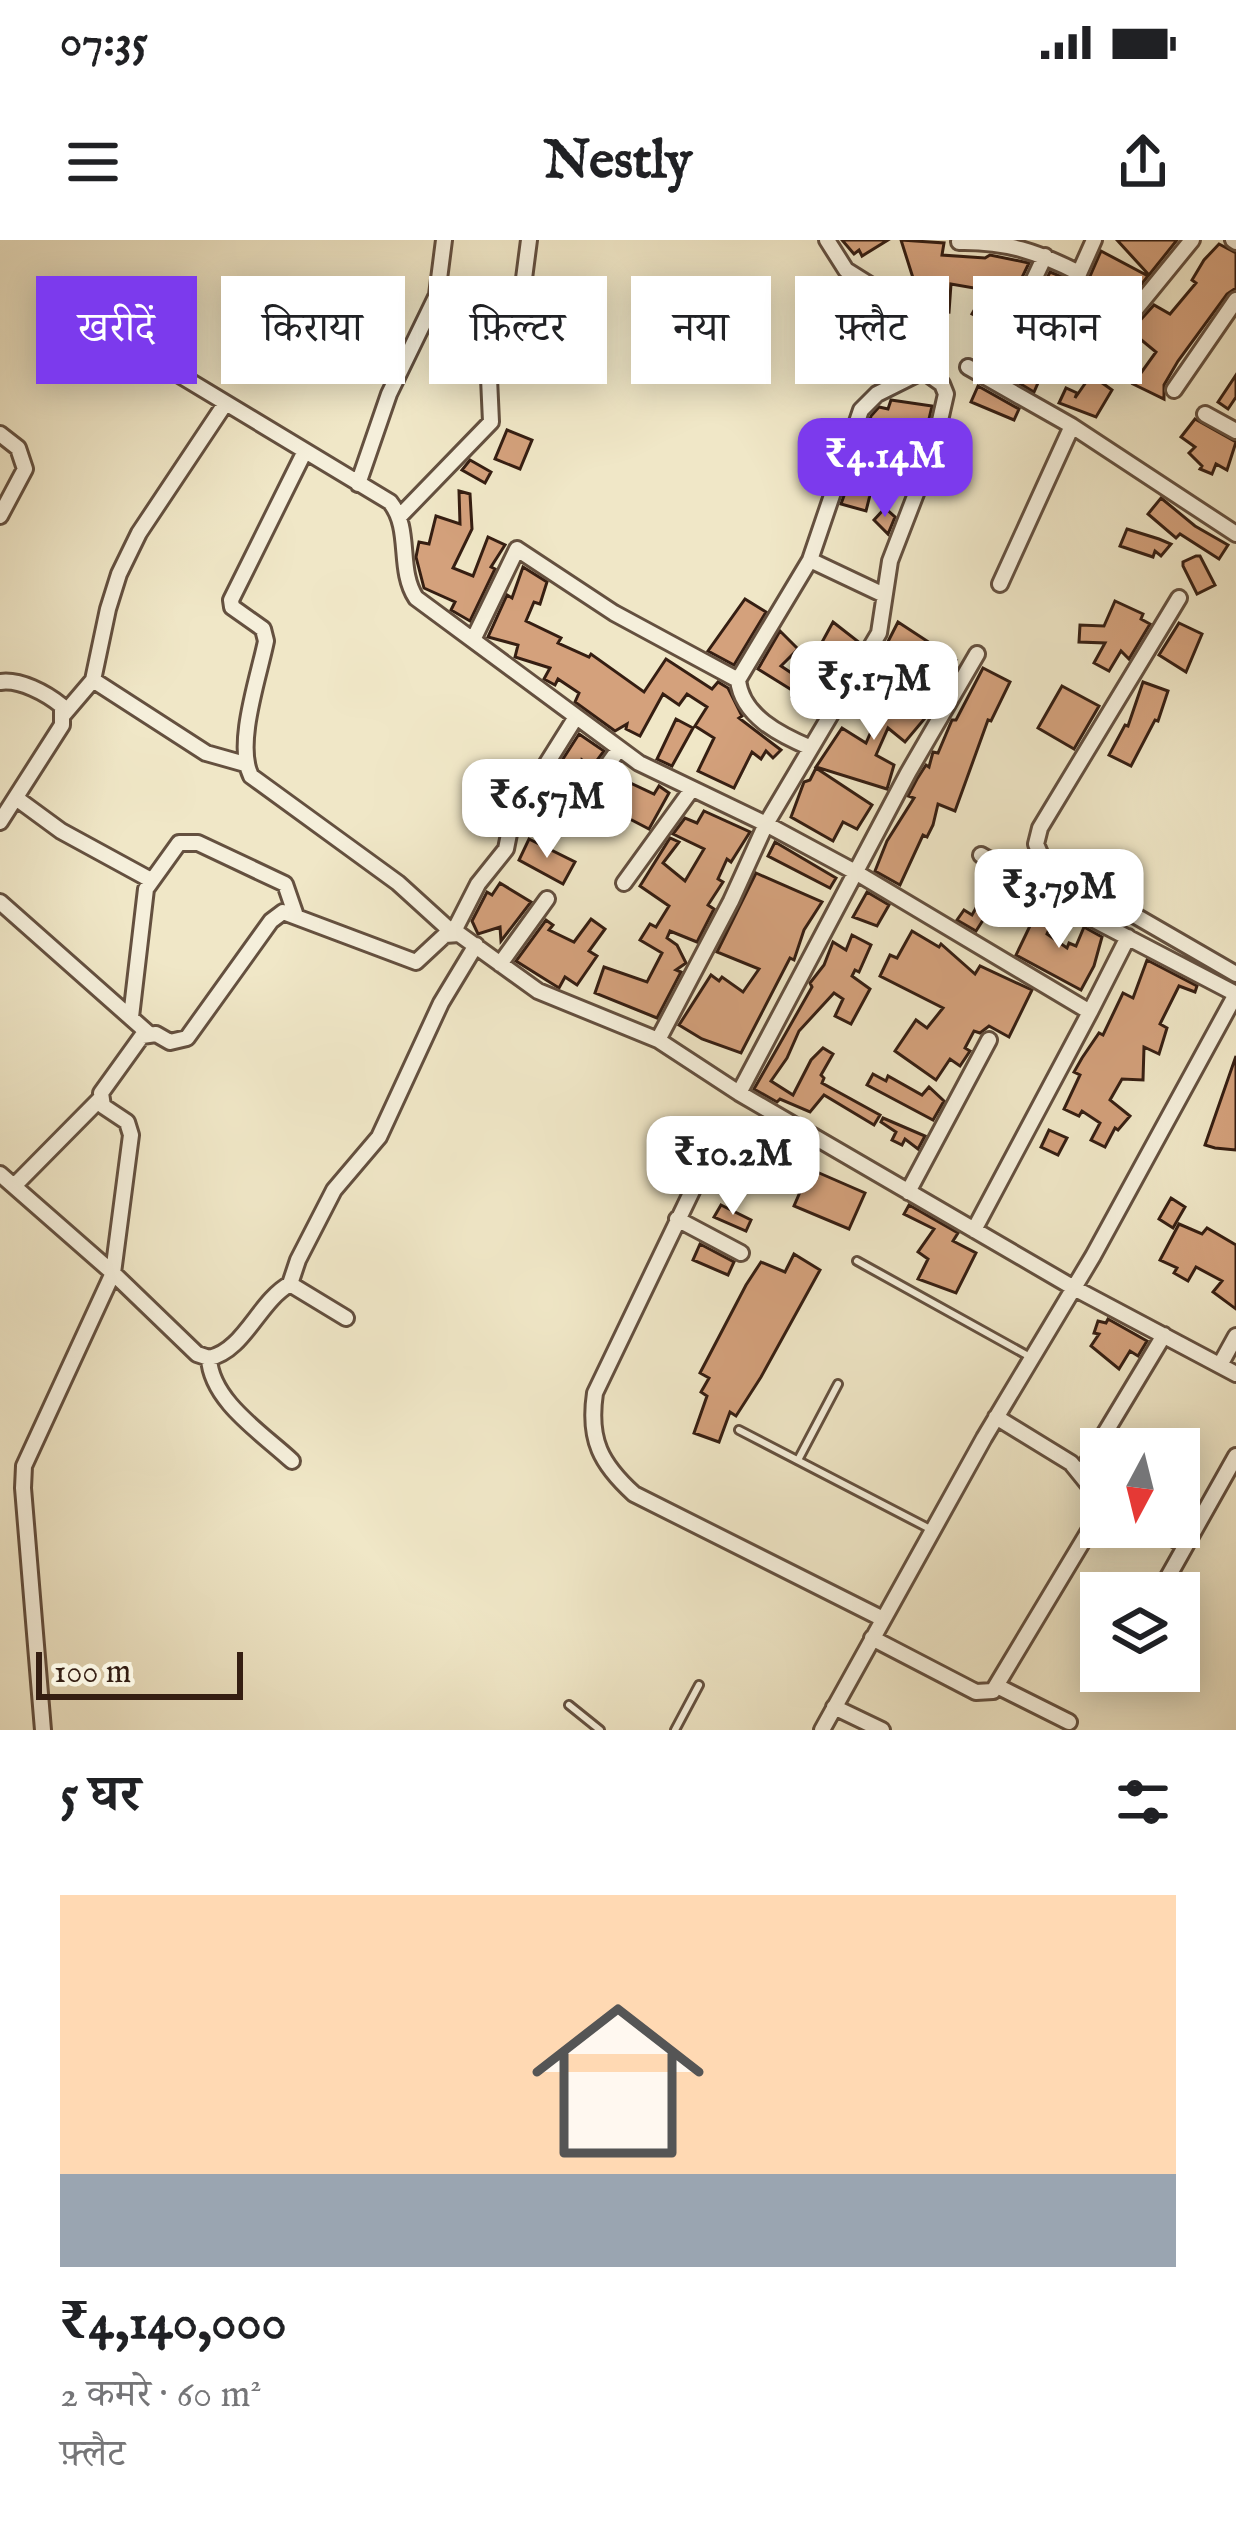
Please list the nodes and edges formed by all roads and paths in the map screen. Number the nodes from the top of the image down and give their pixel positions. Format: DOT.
graph roads {
  1 [pos="444,240"];
  2 [pos="530,240"];
  3 [pos="827,240"];
  4 [pos="1094,240"];
  5 [pos="1192,240"];
  6 [pos="959,242"];
  7 [pos="1045,256"];
  8 [pos="1079,273"];
  9 [pos="856,276"];
  10 [pos="1035,276"];
  11 [pos="1078,276"];
  12 [pos="1236,300"];
  13 [pos="1142,301"];
  14 [pos="968,367"];
  15 [pos="193,384"];
  16 [pos="897,384"];
  17 [pos="942,384"];
  18 [pos="1174,390"];
  19 [pos="225,404"];
  20 [pos="1205,414"];
  21 [pos="1072,426"];
  22 [pos="1236,431"];
  23 [pos="0,434"];
  24 [pos="304,453"];
  25 [pos="358,484"];
  26 [pos="0,516"];
  27 [pos="400,516"];
  28 [pos="1236,534"];
  29 [pos="810,560"];
  30 [pos="1000,584"];
  31 [pos="884,595"];
  32 [pos="1179,598"];
  33 [pos="473,640"];
  34 [pos="976,654"];
  35 [pos="93,680"];
  36 [pos="739,680"];
  37 [pos="0,682"];
  38 [pos="64,714"];
  39 [pos="576,717"];
  40 [pos="811,748"];
  41 [pos="619,749"];
  42 [pos="245,764"];
  43 [pos="692,789"];
  44 [pos="16,798"];
  45 [pos="519,807"];
  46 [pos="0,822"];
  47 [pos="766,824"];
  48 [pos="981,855"];
  49 [pos="857,873"];
  50 [pos="149,879"];
  51 [pos="624,883"];
  52 [pos="547,899"];
  53 [pos="0,902"];
  54 [pos="295,914"];
  55 [pos="453,933"];
  56 [pos="1128,937"];
  57 [pos="476,945"];
  58 [pos="500,964"];
  59 [pos="1236,974"];
  60 [pos="1090,1012"];
  61 [pos="131,1017"];
  62 [pos="148,1033"];
  63 [pos="658,1040"];
  64 [pos="989,1040"];
  65 [pos="740,1093"];
  66 [pos="99,1100"];
  67 [pos="705,1164"];
  68 [pos="0,1174"];
  69 [pos="15,1185"];
  70 [pos="908,1192"];
  71 [pos="677,1220"];
  72 [pos="974,1230"];
  73 [pos="741,1252"];
  74 [pos="857,1261"];
  75 [pos="113,1273"];
  76 [pos="290,1284"];
  77 [pos="1074,1288"];
  78 [pos="346,1318"];
  79 [pos="1164,1336"];
  80 [pos="1236,1336"];
  81 [pos="209,1358"];
  82 [pos="1032,1358"];
  83 [pos="1220,1365"];
  84 [pos="1236,1374"];
  85 [pos="838,1384"];
  86 [pos="996,1418"];
  87 [pos="1109,1428"];
  88 [pos="739,1430"];
  89 [pos="1236,1456"];
  90 [pos="797,1460"];
  91 [pos="292,1461"];
  92 [pos="1080,1471"];
  93 [pos="1200,1520"];
  94 [pos="932,1530"];
  95 [pos="1080,1547"];
  96 [pos="883,1619"];
  97 [pos="872,1638"];
  98 [pos="699,1685"];
  99 [pos="999,1687"];
  100 [pos="569,1705"];
  101 [pos="834,1707"];
  102 [pos="1069,1722"];
  103 [pos="43,1730"];
  104 [pos="600,1730"];
  105 [pos="674,1730"];
  106 [pos="822,1730"];
  107 [pos="882,1730"];
  1 -- 25 [label="street"];
  2 -- 27 [label="street"];
  3 -- 9 [label="street"];
  4 -- 8 [label="street"];
  5 -- 13 [label="street"];
  6 -- 7 [label="street"];
  7 -- 8 [label="street"];
  7 -- 10 [label="street"];
  8 -- 11 [label="street"];
  12 -- 18 [label="street"];
  14 -- 21 [label="street"];
  15 -- 19 [label="street"];
  16 -- 29 [label="street"];
  17 -- 31 [label="street"];
  19 -- 24 [label="street"];
  19 -- 35 [label="street"];
  20 -- 22 [label="street"];
  21 -- 28 [label="street"];
  21 -- 30 [label="street"];
  23 -- 26 [label="street"];
  24 -- 25 [label="street"];
  24 -- 42 [label="street"];
  25 -- 27 [label="street"];
  27 -- 33 [label="street"];
  29 -- 31 [label="street"];
  29 -- 36 [label="street"];
  31 -- 40 [label="street"];
  32 -- 59 [label="street"];
  33 -- 36 [label="street"];
  33 -- 39 [label="street"];
  34 -- 49 [label="street"];
  35 -- 38 [label="street"];
  35 -- 42 [label="street"];
  36 -- 40 [label="street"];
  37 -- 38 [label="street"];
  38 -- 44 [label="street"];
  39 -- 41 [label="street"];
  39 -- 45 [label="street"];
  40 -- 47 [label="street"];
  41 -- 43 [label="street"];
  41 -- 45 [label="street"];
  42 -- 55 [label="street"];
  43 -- 47 [label="street"];
  43 -- 51 [label="street"];
  44 -- 46 [label="street"];
  44 -- 50 [label="street"];
  45 -- 55 [label="street"];
  47 -- 49 [label="street"];
  47 -- 63 [label="street"];
  48 -- 56 [label="street"];
  49 -- 60 [label="street"];
  49 -- 65 [label="street"];
  50 -- 54 [label="street"];
  50 -- 61 [label="street"];
  52 -- 58 [label="street"];
  53 -- 61 [label="street"];
  54 -- 55 [label="street"];
  54 -- 62 [label="street"];
  55 -- 57 [label="street"];
  56 -- 60 [label="street"];
  56 -- 77 [label="street"];
  57 -- 58 [label="street"];
  57 -- 76 [label="street"];
  58 -- 63 [label="street"];
  60 -- 72 [label="street"];
  61 -- 62 [label="street"];
  62 -- 66 [label="street"];
  63 -- 65 [label="street"];
  64 -- 70 [label="street"];
  65 -- 70 [label="street"];
  66 -- 69 [label="street"];
  66 -- 75 [label="street"];
  67 -- 71 [label="street"];
  68 -- 69 [label="street"];
  69 -- 75 [label="street"];
  70 -- 72 [label="street"];
  71 -- 73 [label="street"];
  71 -- 96 [label="street"];
  72 -- 77 [label="street"];
  74 -- 82 [label="lane"];
  75 -- 81 [label="street"];
  75 -- 103 [label="street"];
  76 -- 78 [label="street"];
  76 -- 81 [label="street"];
  77 -- 79 [label="street"];
  77 -- 82 [label="street"];
  79 -- 83 [label="street"];
  79 -- 87 [label="street"];
  80 -- 83 [label="street"];
  81 -- 91 [label="street"];
  82 -- 86 [label="street"];
  83 -- 84 [label="street"];
  85 -- 90 [label="lane"];
  86 -- 92 [label="street"];
  86 -- 94 [label="street"];
  88 -- 90 [label="lane"];
  89 -- 93 [label="street"];
  90 -- 94 [label="lane"];
  94 -- 96 [label="street"];
  95 -- 99 [label="street"];
  96 -- 97 [label="street"];
  97 -- 99 [label="street"];
  97 -- 101 [label="street"];
  98 -- 105 [label="lane"];
  99 -- 102 [label="street"];
  100 -- 104 [label="lane"];
  101 -- 106 [label="street"];
  101 -- 107 [label="street"];
}
